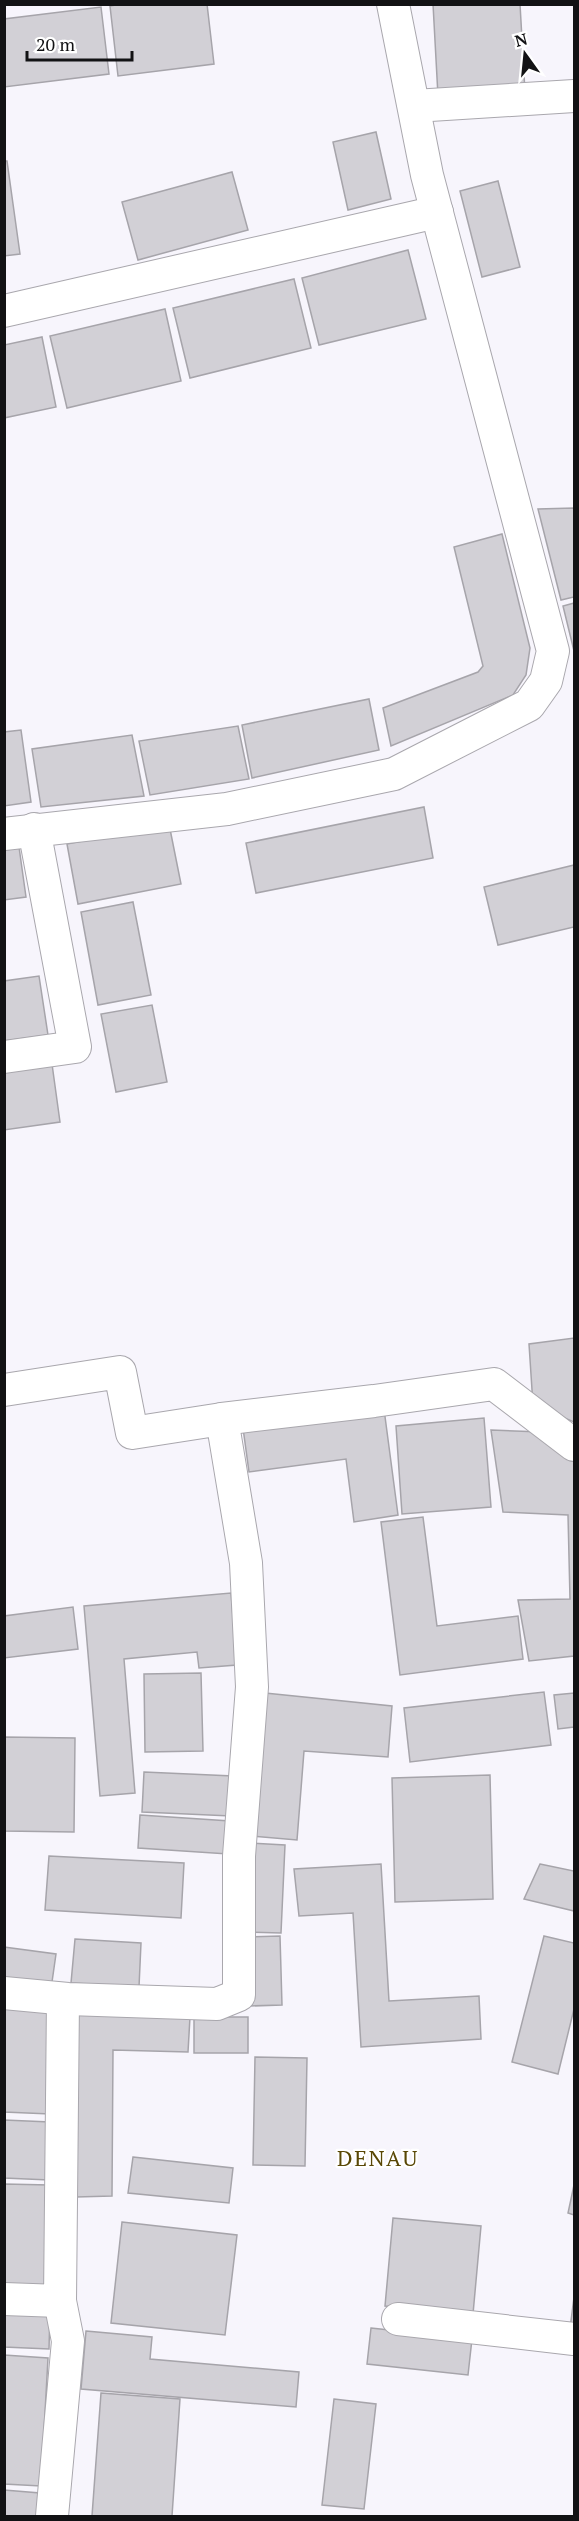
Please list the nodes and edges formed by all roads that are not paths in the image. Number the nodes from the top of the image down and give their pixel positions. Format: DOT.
graph roads {
  1 [pos="393,4"];
  2 [pos="574,96"];
  3 [pos="414,106"];
  4 [pos="437,212"];
  5 [pos="4,310"];
  6 [pos="19,831"];
  7 [pos="4,1057"];
  8 [pos="4,1390"];
  9 [pos="222,1419"];
  10 [pos="574,1445"];
  11 [pos="4,1993"];
  12 [pos="63,1999"];
  13 [pos="4,2299"];
  14 [pos="60,2301"];
  15 [pos="398,2319"];
  16 [pos="574,2339"];
  17 [pos="52,2517"];
  1 -- 3 [label="street"];
  2 -- 3 [label="street"];
  3 -- 4 [label="street"];
  4 -- 5 [label="street"];
  4 -- 6 [label="street"];
  6 -- 7 [label="street"];
  8 -- 9 [label="street"];
  9 -- 10 [label="street"];
  9 -- 12 [label="street"];
  11 -- 12 [label="street"];
  12 -- 14 [label="street"];
  13 -- 14 [label="street"];
  14 -- 17 [label="street"];
  15 -- 16 [label="street"];
}
